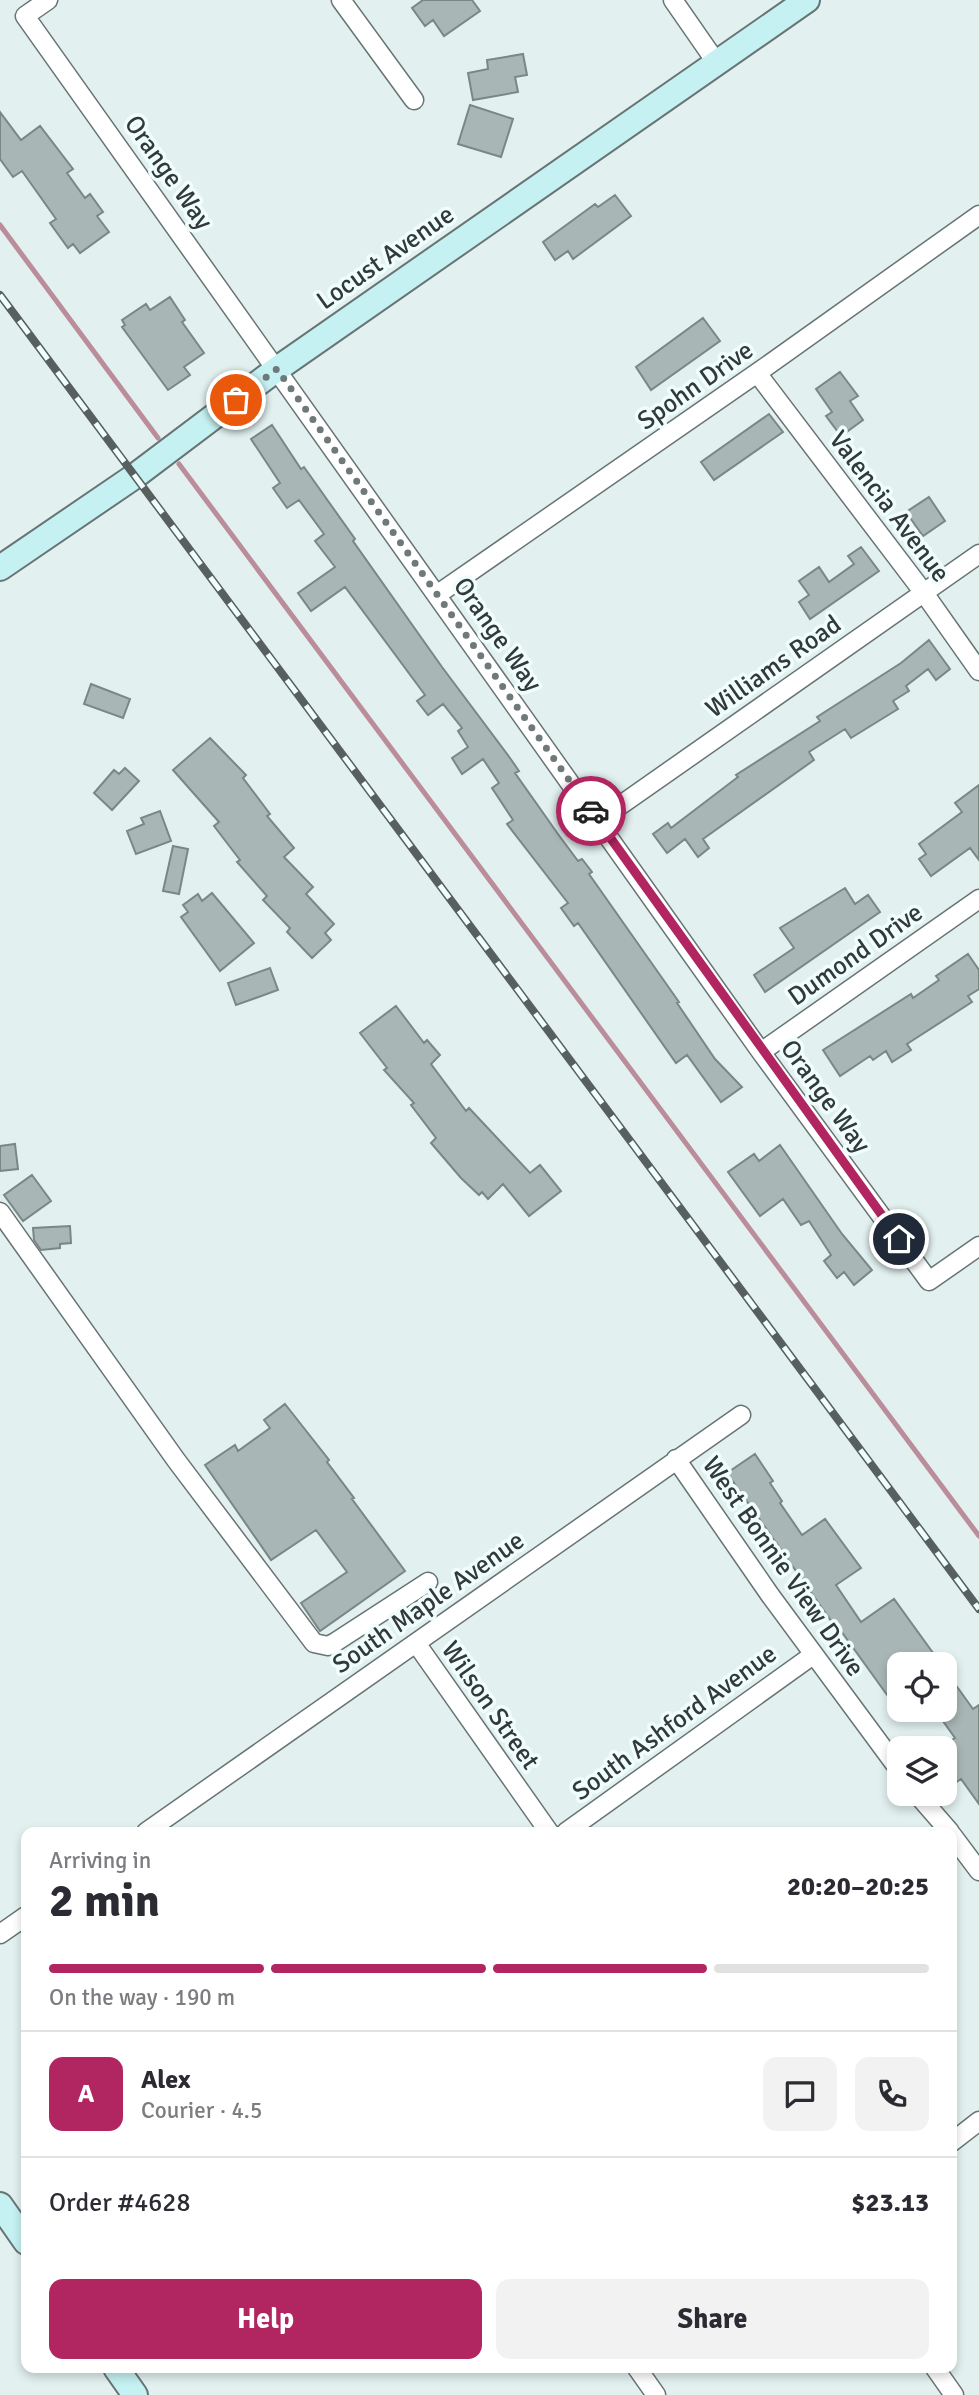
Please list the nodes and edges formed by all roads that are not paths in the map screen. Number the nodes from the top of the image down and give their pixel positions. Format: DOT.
graph roads {
  1 [pos="48,0"];
  2 [pos="341,0"];
  3 [pos="673,0"];
  4 [pos="807,0"];
  5 [pos="716,62"];
  6 [pos="414,100"];
  7 [pos="979,215"];
  8 [pos="277,369"];
  9 [pos="757,373"];
  10 [pos="979,554"];
  11 [pos="0,568"];
  12 [pos="924,593"];
  13 [pos="438,594"];
  14 [pos="979,671"];
  15 [pos="598,821"];
  16 [pos="979,899"];
  17 [pos="761,1052"];
  18 [pos="0,1212"];
  19 [pos="979,1246"];
  20 [pos="741,1415"];
  21 [pos="676,1459"];
  22 [pos="428,1582"];
  23 [pos="415,1643"];
  24 [pos="813,1655"];
  25 [pos="887,1754"];
  26 [pos="927,1806"];
  27 [pos="153,1827"];
  28 [pos="545,1827"];
  29 [pos="573,1827"];
  30 [pos="944,1827"];
  31 [pos="957,1843"];
  32 [pos="979,1871"];
  33 [pos="21,1919"];
  34 [pos="0,1934"];
  35 [pos="979,2121"];
  36 [pos="957,2138"];
  37 [pos="0,2205"];
  38 [pos="21,2235"];
  39 [pos="119,2373"];
  40 [pos="641,2373"];
  41 [pos="939,2373"];
  42 [pos="133,2394"];
  43 [pos="656,2395"];
  44 [pos="954,2395"];
  1 -- 8 [label="street, Orange Way"];
  2 -- 6 [label="street"];
  3 -- 5 [label="street"];
  4 -- 5 [label="street, Locust Avenue"];
  5 -- 8 [label="street, Locust Avenue"];
  7 -- 9 [label="street, Spohn Drive"];
  8 -- 11 [label="street, Locust Avenue"];
  8 -- 13 [label="street, Orange Way"];
  9 -- 12 [label="street, Valencia Avenue"];
  9 -- 13 [label="street, Spohn Drive"];
  10 -- 12 [label="street, Williams Road"];
  12 -- 14 [label="street, Valencia Avenue"];
  12 -- 15 [label="street, Williams Road"];
  13 -- 15 [label="street, Orange Way"];
  15 -- 17 [label="street, Orange Way"];
  16 -- 17 [label="street, Dumond Drive"];
  17 -- 19 [label="street, Orange Way"];
  18 -- 22 [label="street"];
  20 -- 21 [label="street, South Maple Avenue"];
  21 -- 23 [label="street, South Maple Avenue"];
  21 -- 24 [label="street, West Bonnie View Drive"];
  23 -- 27 [label="street, South Maple Avenue"];
  23 -- 28 [label="street, Wilson Street"];
  24 -- 25 [label="street, West Bonnie View Drive"];
  24 -- 29 [label="street, South Ashford Avenue"];
  26 -- 30 [label="street"];
  31 -- 32 [label="street"];
  33 -- 34 [label="street"];
  35 -- 36 [label="street"];
  37 -- 38 [label="street"];
  39 -- 42 [label="street"];
  40 -- 43 [label="street"];
  41 -- 44 [label="street"];
}
